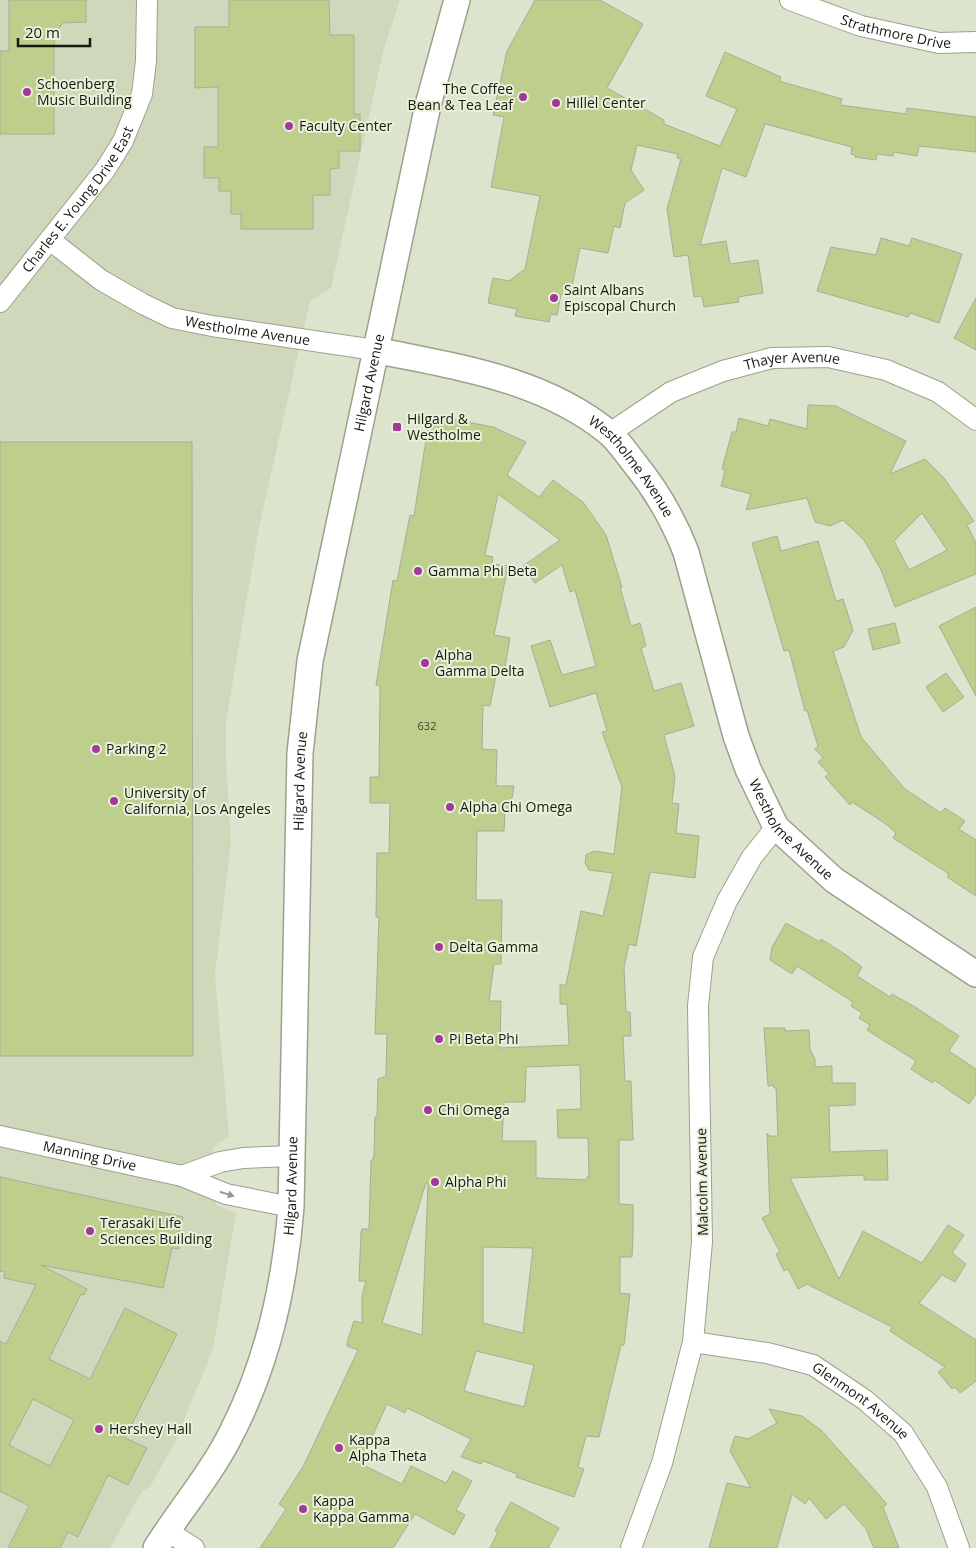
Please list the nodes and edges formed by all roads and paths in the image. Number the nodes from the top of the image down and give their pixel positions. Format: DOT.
graph roads {
  1 [pos="147,0"];
  2 [pos="457,0"];
  3 [pos="790,0"];
  4 [pos="976,42"];
  5 [pos="50,240"];
  6 [pos="0,302"];
  7 [pos="375,350"];
  8 [pos="976,420"];
  9 [pos="610,433"];
  10 [pos="776,826"];
  11 [pos="976,974"];
  12 [pos="0,1136"];
  13 [pos="292,1156"];
  14 [pos="182,1176"];
  15 [pos="291,1207"];
  16 [pos="693,1342"];
  17 [pos="162,1539"];
  18 [pos="194,1548"];
  19 [pos="631,1548"];
  20 [pos="959,1548"];
  1 -- 5 [label="street, Charles E. Young Drive East"];
  2 -- 7 [label="street, Hilgard Avenue"];
  3 -- 4 [label="street, Strathmore Drive"];
  5 -- 6 [label="street, Charles E. Young Drive East"];
  5 -- 7 [label="street, Westholme Avenue"];
  7 -- 9 [label="street, Westholme Avenue"];
  7 -- 13 [label="street, Hilgard Avenue"];
  8 -- 9 [label="street, Thayer Avenue"];
  9 -- 10 [label="street, Westholme Avenue"];
  10 -- 11 [label="street, Westholme Avenue"];
  10 -- 16 [label="street, Malcolm Avenue"];
  12 -- 14 [label="street, Manning Drive"];
  13 -- 14 [label="street"];
  13 -- 15 [label="street, Hilgard Avenue"];
  14 -- 15 [label="street, Manning Drive, one-way"];
  15 -- 17 [label="street, Hilgard Avenue"];
  16 -- 19 [label="street, Malcolm Avenue"];
  16 -- 20 [label="street, Glenmont Avenue"];
  17 -- 18 [label="street"];
}
